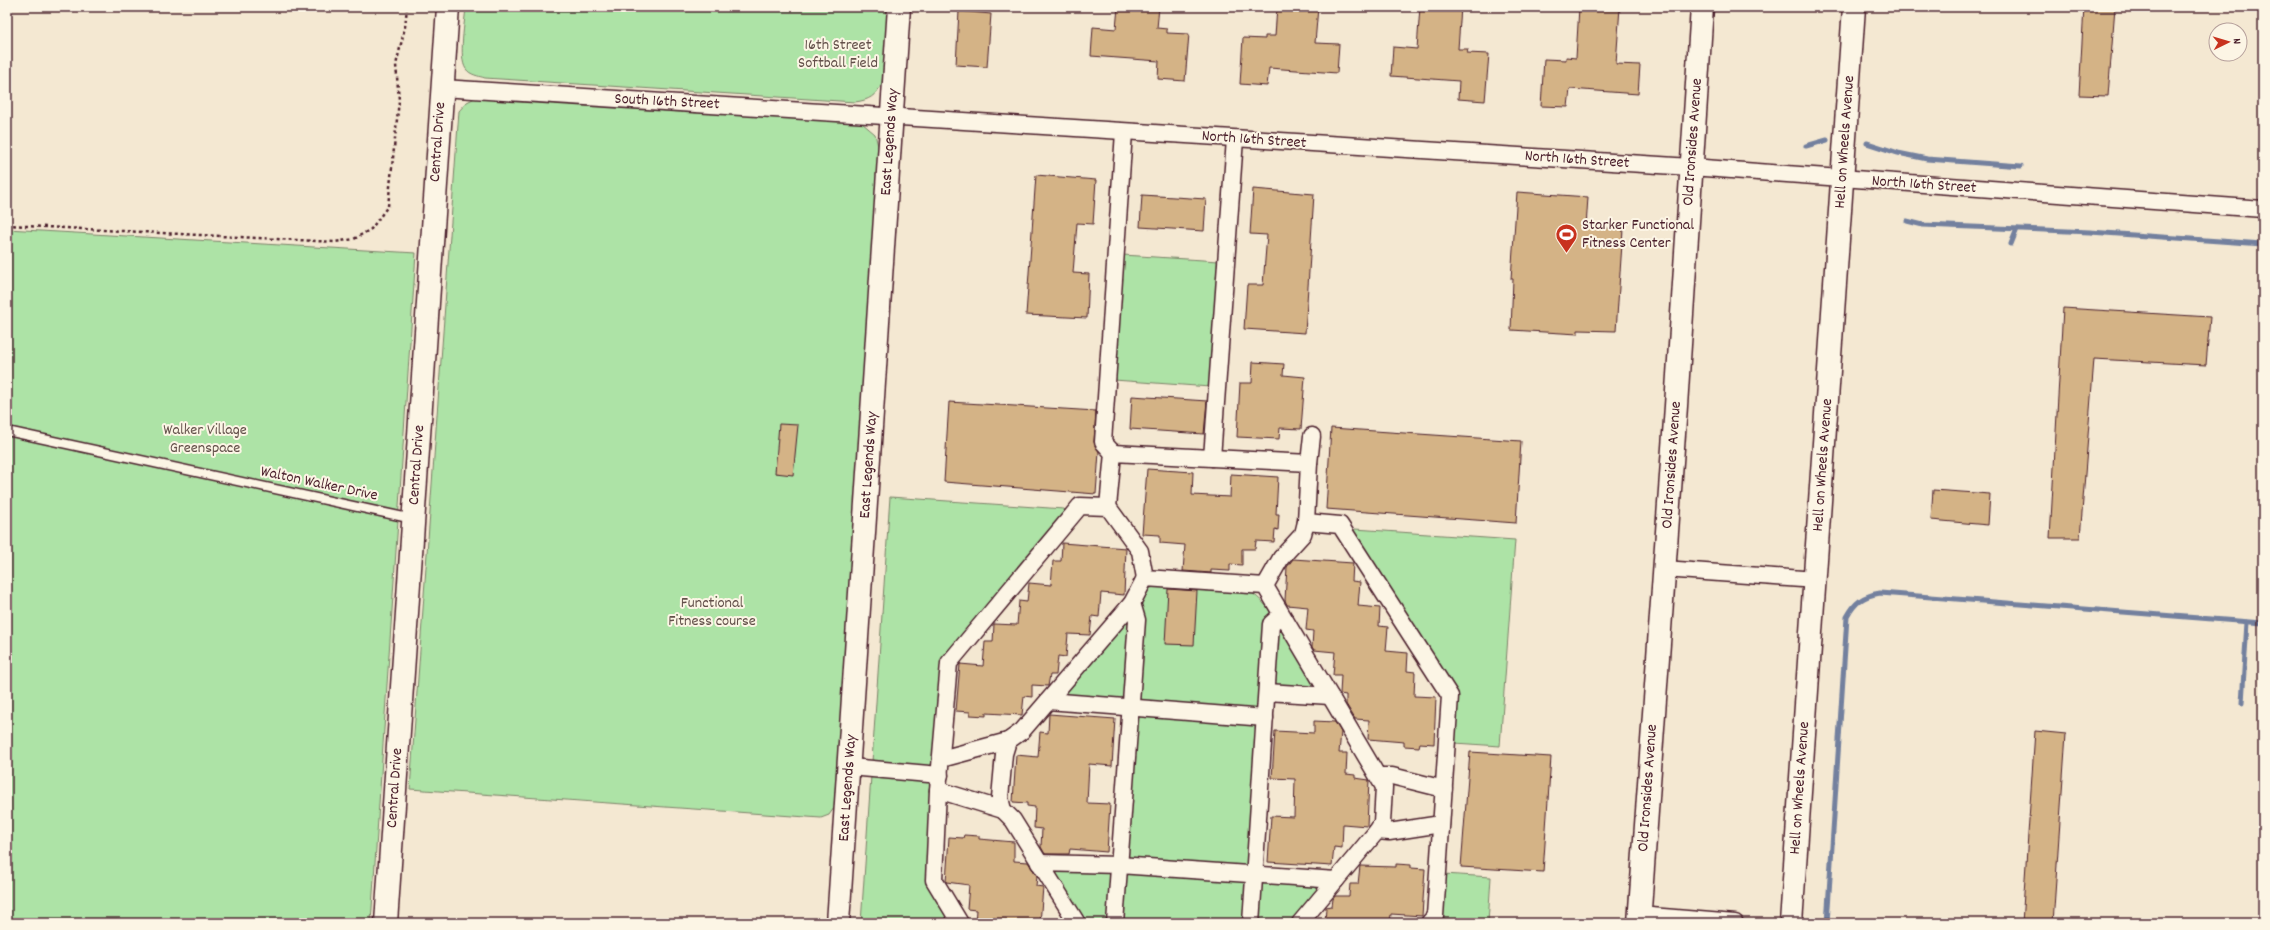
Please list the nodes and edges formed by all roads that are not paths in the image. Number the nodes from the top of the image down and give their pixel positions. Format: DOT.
graph roads {
  1 [pos="448,7"];
  2 [pos="900,7"];
  3 [pos="1702,7"];
  4 [pos="1854,7"];
  5 [pos="442,88"];
  6 [pos="891,115"];
  7 [pos="1124,132"];
  8 [pos="1235,139"];
  9 [pos="1691,167"];
  10 [pos="1843,179"];
  11 [pos="2263,209"];
  12 [pos="7,430"];
  13 [pos="1312,436"];
  14 [pos="1113,453"];
  15 [pos="1212,458"];
  16 [pos="1309,463"];
  17 [pos="1108,507"];
  18 [pos="414,519"];
  19 [pos="1306,522"];
  20 [pos="1664,569"];
  21 [pos="1145,578"];
  22 [pos="1816,580"];
  23 [pos="1265,586"];
  24 [pos="1132,603"];
  25 [pos="1281,614"];
  26 [pos="1267,692"];
  27 [pos="1330,696"];
  28 [pos="1048,701"];
  29 [pos="1130,707"];
  30 [pos="1265,718"];
  31 [pos="1008,741"];
  32 [pos="850,767"];
  33 [pos="940,774"];
  34 [pos="1378,776"];
  35 [pos="1444,789"];
  36 [pos="1003,810"];
  37 [pos="1442,824"];
  38 [pos="1377,831"];
  39 [pos="1040,863"];
  40 [pos="1119,865"];
  41 [pos="1254,874"];
  42 [pos="1336,880"];
  43 [pos="1639,919"];
  44 [pos="386,923"];
  45 [pos="838,923"];
  46 [pos="960,923"];
  47 [pos="1077,923"];
  48 [pos="1115,923"];
  49 [pos="1251,923"];
  50 [pos="1300,923"];
  51 [pos="1429,923"];
  52 [pos="1735,923"];
  53 [pos="1791,923"];
  1 -- 5 [label="street, Central Drive"];
  2 -- 6 [label="street, East Legends Way"];
  3 -- 9 [label="street, Old Ironsides Avenue"];
  4 -- 10 [label="street, Hell on Wheels Avenue"];
  5 -- 6 [label="street, South 16th Street"];
  5 -- 18 [label="street, Central Drive"];
  6 -- 7 [label="street, North 16th Street"];
  6 -- 32 [label="street, East Legends Way"];
  7 -- 8 [label="street, North 16th Street"];
  7 -- 14 [label="street"];
  8 -- 9 [label="street, North 16th Street"];
  8 -- 15 [label="street"];
  9 -- 10 [label="street, North 16th Street"];
  9 -- 20 [label="street, Old Ironsides Avenue"];
  10 -- 11 [label="street, North 16th Street"];
  10 -- 22 [label="street, Hell on Wheels Avenue"];
  12 -- 18 [label="lane, Walton Walker Drive"];
  13 -- 16 [label="street"];
  14 -- 15 [label="street"];
  14 -- 17 [label="street"];
  15 -- 16 [label="street"];
  16 -- 19 [label="street"];
  17 -- 21 [label="street"];
  17 -- 33 [label="street"];
  18 -- 44 [label="street, Central Drive"];
  19 -- 23 [label="street"];
  19 -- 35 [label="street"];
  20 -- 22 [label="street"];
  20 -- 43 [label="street, Old Ironsides Avenue"];
  21 -- 23 [label="street"];
  21 -- 24 [label="street"];
  22 -- 53 [label="street, Hell on Wheels Avenue"];
  23 -- 25 [label="street"];
  24 -- 28 [label="street"];
  24 -- 29 [label="street"];
  25 -- 26 [label="street"];
  25 -- 27 [label="street"];
  26 -- 27 [label="street"];
  26 -- 30 [label="street"];
  27 -- 34 [label="street"];
  28 -- 29 [label="street"];
  28 -- 31 [label="street"];
  29 -- 30 [label="street"];
  29 -- 40 [label="street"];
  30 -- 41 [label="street"];
  31 -- 33 [label="street"];
  31 -- 36 [label="street"];
  32 -- 33 [label="street"];
  32 -- 45 [label="street, East Legends Way"];
  33 -- 36 [label="street"];
  33 -- 46 [label="street"];
  34 -- 35 [label="street"];
  34 -- 38 [label="street"];
  35 -- 37 [label="street"];
  36 -- 39 [label="street"];
  37 -- 38 [label="street"];
  37 -- 51 [label="street"];
  38 -- 42 [label="street"];
  39 -- 40 [label="street"];
  39 -- 47 [label="street"];
  40 -- 41 [label="street"];
  40 -- 48 [label="street"];
  41 -- 42 [label="street"];
  41 -- 49 [label="street"];
  42 -- 50 [label="street"];
  43 -- 52 [label="street"];
}
